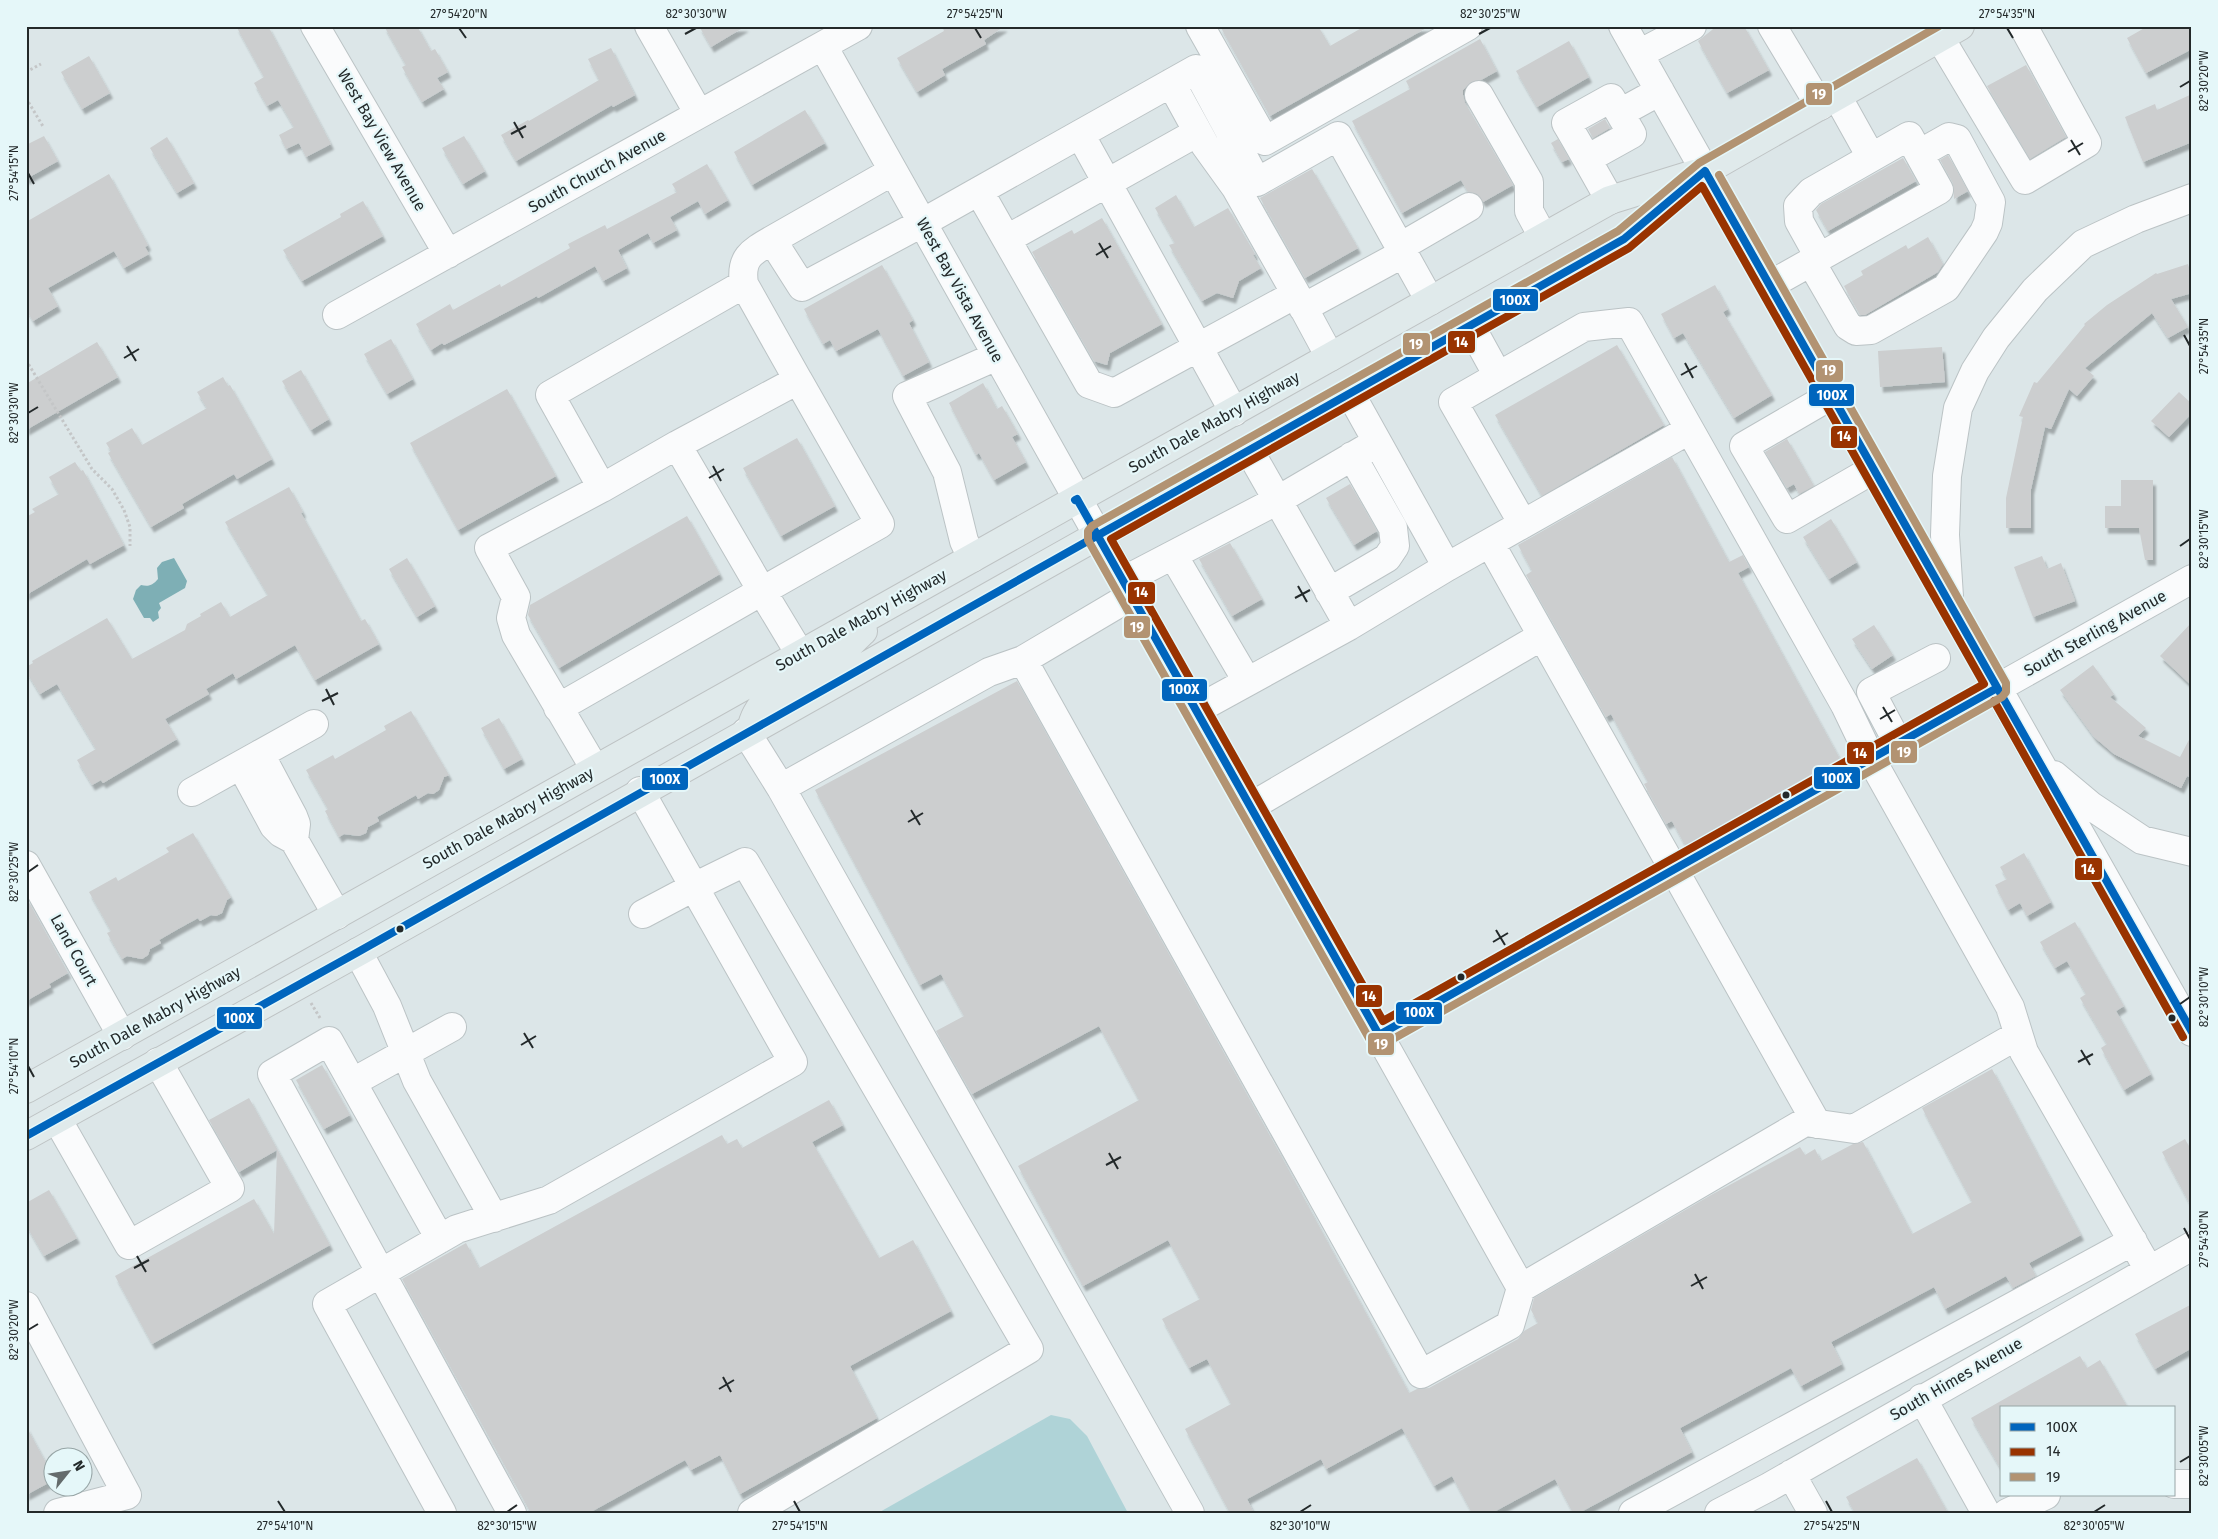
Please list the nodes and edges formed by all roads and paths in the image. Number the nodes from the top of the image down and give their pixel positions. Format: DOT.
graph roads {
  1 [pos="315,26"];
  2 [pos="649,26"];
  3 [pos="858,26"];
  4 [pos="1200,26"];
  5 [pos="1468,26"];
  6 [pos="1623,26"];
  7 [pos="1692,26"];
  8 [pos="1772,26"];
  9 [pos="2023,26"];
  10 [pos="1950,32"];
  11 [pos="823,46"];
  12 [pos="1639,54"];
  13 [pos="41,64"];
  14 [pos="26,72"];
  15 [pos="1171,83"];
  16 [pos="1660,91"];
  17 [pos="1479,95"];
  18 [pos="26,98"];
  19 [pos="1829,101"];
  20 [pos="699,114"];
  21 [pos="1620,114"];
  22 [pos="44,128"];
  23 [pos="1198,132"];
  24 [pos="1080,134"];
  25 [pos="1919,154"];
  26 [pos="1871,158"];
  27 [pos="1587,160"];
  28 [pos="893,171"];
  29 [pos="1705,171"];
  30 [pos="1107,183"];
  31 [pos="979,191"];
  32 [pos="2192,198"];
  33 [pos="1610,200"];
  34 [pos="1469,207"];
  35 [pos="922,223"];
  36 [pos="1543,237"];
  37 [pos="772,240"];
  38 [pos="1007,240"];
  39 [pos="1402,250"];
  40 [pos="448,254"];
  41 [pos="1815,260"];
  42 [pos="744,284"];
  43 [pos="1770,285"];
  44 [pos="1300,301"];
  45 [pos="1430,301"];
  46 [pos="337,316"];
  47 [pos="1470,325"];
  48 [pos="1198,348"];
  49 [pos="997,356"];
  50 [pos="1330,357"];
  51 [pos="26,360"];
  52 [pos="1498,376"];
  53 [pos="798,380"];
  54 [pos="1350,393"];
  55 [pos="1832,395"];
  56 [pos="1234,412"];
  57 [pos="1689,430"];
  58 [pos="1377,442"];
  59 [pos="677,445"];
  60 [pos="1249,450"];
  61 [pos="1352,456"];
  62 [pos="1874,469"];
  63 [pos="602,488"];
  64 [pos="1077,499"];
  65 [pos="1278,500"];
  66 [pos="1523,524"];
  67 [pos="1097,535"];
  68 [pos="1490,543"];
  69 [pos="130,546"];
  70 [pos="1173,555"];
  71 [pos="972,558"];
  72 [pos="1447,567"];
  73 [pos="2192,579"];
  74 [pos="1127,589"];
  75 [pos="762,591"];
  76 [pos="1329,592"];
  77 [pos="893,602"];
  78 [pos="1949,602"];
  79 [pos="1349,626"];
  80 [pos="1542,636"];
  81 [pos="800,654"];
  82 [pos="1936,658"];
  83 [pos="1023,660"];
  84 [pos="1247,681"];
  85 [pos="1997,688"];
  86 [pos="558,708"];
  87 [pos="1196,710"];
  88 [pos="314,724"];
  89 [pos="749,730"];
  90 [pos="1898,743"];
  91 [pos="1871,759"];
  92 [pos="250,760"];
  93 [pos="2039,762"];
  94 [pos="595,769"];
  95 [pos="780,788"];
  96 [pos="640,791"];
  97 [pos="192,792"];
  98 [pos="1250,807"];
  99 [pos="2192,852"];
  100 [pos="26,865"];
  101 [pos="1674,870"];
  102 [pos="694,887"];
  103 [pos="643,914"];
  104 [pos="337,915"];
  105 [pos="358,952"];
  106 [pos="310,1000"];
  107 [pos="320,1018"];
  108 [pos="452,1027"];
  109 [pos="2192,1032"];
  110 [pos="1379,1035"];
  111 [pos="2018,1035"];
  112 [pos="122,1036"];
  113 [pos="406,1053"];
  114 [pos="158,1062"];
  115 [pos="353,1082"];
  116 [pos="26,1089"];
  117 [pos="57,1119"];
  118 [pos="1817,1124"];
  119 [pos="26,1136"];
  120 [pos="494,1218"];
  121 [pos="440,1239"];
  122 [pos="2133,1241"];
  123 [pos="2192,1246"];
  124 [pos="2149,1270"];
  125 [pos="382,1272"];
  126 [pos="1522,1288"];
  127 [pos="26,1306"];
  128 [pos="1942,1344"];
  129 [pos="1960,1377"];
  130 [pos="1922,1398"];
  131 [pos="1791,1474"];
  132 [pos="2176,1484"];
  133 [pos="2192,1484"];
  134 [pos="2044,1496"];
  135 [pos="58,1513"];
  136 [pos="442,1513"];
  137 [pos="512,1513"];
  138 [pos="752,1513"];
  139 [pos="1190,1513"];
  140 [pos="1633,1513"];
  141 [pos="1719,1513"];
  142 [pos="1812,1513"];
  143 [pos="1986,1513"];
  144 [pos="2007,1513"];
  1 -- 40 [label="street, West Bay View Avenue"];
  2 -- 20 [label="street"];
  3 -- 11 [label="street, South Church Avenue"];
  4 -- 5 [label="street"];
  6 -- 12 [label="street"];
  7 -- 12 [label="street"];
  8 -- 19 [label="street"];
  9 -- 10 [label="street"];
  10 -- 19 [label="main road, South Dale Mabry Highway"];
  11 -- 20 [label="street, South Church Avenue"];
  11 -- 28 [label="street, West Bay Vista Avenue"];
  12 -- 16 [label="street"];
  13 -- 14 [label="path"];
  15 -- 23 [label="street"];
  15 -- 24 [label="street"];
  15 -- 39 [label="street"];
  16 -- 21 [label="street"];
  16 -- 29 [label="street"];
  17 -- 36 [label="street"];
  18 -- 22 [label="path"];
  19 -- 26 [label="street"];
  19 -- 29 [label="main road, South Dale Mabry Highway"];
  20 -- 40 [label="street, South Church Avenue"];
  21 -- 27 [label="street"];
  21 -- 27 [label="street"];
  23 -- 30 [label="street"];
  23 -- 44 [label="street"];
  24 -- 30 [label="street"];
  24 -- 31 [label="street"];
  25 -- 26 [label="street"];
  25 -- 41 [label="street"];
  25 -- 41 [label="street"];
  26 -- 41 [label="street"];
  27 -- 33 [label="street"];
  28 -- 35 [label="street, West Bay Vista Avenue"];
  28 -- 37 [label="street"];
  29 -- 33 [label="main road, South Dale Mabry Highway"];
  29 -- 43 [label="street"];
  29 -- 47 [label="main road, South Dale Mabry Highway"];
  30 -- 38 [label="street"];
  30 -- 48 [label="street"];
  31 -- 35 [label="street"];
  31 -- 38 [label="street"];
  32 -- 78 [label="street"];
  33 -- 36 [label="main road, South Dale Mabry Highway"];
  34 -- 39 [label="street"];
  35 -- 37 [label="street"];
  35 -- 49 [label="street, West Bay Vista Avenue"];
  36 -- 45 [label="main road, South Dale Mabry Highway"];
  37 -- 42 [label="street"];
  38 -- 48 [label="street"];
  39 -- 44 [label="street"];
  39 -- 45 [label="street"];
  40 -- 46 [label="street, South Church Avenue"];
  41 -- 43 [label="street"];
  42 -- 53 [label="street"];
  42 -- 63 [label="street"];
  43 -- 55 [label="street"];
  44 -- 48 [label="street"];
  44 -- 50 [label="street"];
  45 -- 50 [label="main road, South Dale Mabry Highway"];
  47 -- 52 [label="street"];
  47 -- 54 [label="main road, South Dale Mabry Highway"];
  48 -- 56 [label="street"];
  49 -- 64 [label="street, West Bay Vista Avenue"];
  49 -- 71 [label="street"];
  50 -- 56 [label="main road, South Dale Mabry Highway"];
  51 -- 69 [label="path"];
  52 -- 57 [label="street"];
  52 -- 66 [label="street"];
  53 -- 59 [label="street"];
  53 -- 75 [label="street"];
  54 -- 58 [label="street"];
  54 -- 60 [label="main road, South Dale Mabry Highway"];
  55 -- 62 [label="street"];
  55 -- 62 [label="street"];
  56 -- 64 [label="main road, South Dale Mabry Highway"];
  57 -- 66 [label="street"];
  57 -- 91 [label="street"];
  58 -- 61 [label="street"];
  58 -- 72 [label="street"];
  59 -- 63 [label="street"];
  59 -- 75 [label="street"];
  60 -- 65 [label="street"];
  60 -- 67 [label="main road, South Dale Mabry Highway"];
  61 -- 65 [label="street"];
  61 -- 76 [label="street"];
  62 -- 78 [label="street"];
  63 -- 86 [label="street"];
  64 -- 67 [label="street, West Bay Vista Avenue"];
  64 -- 71 [label="main road, South Dale Mabry Highway"];
  65 -- 70 [label="street"];
  65 -- 76 [label="street"];
  66 -- 68 [label="street"];
  67 -- 74 [label="street, West Bay Vista Avenue"];
  67 -- 89 [label="main road, South Dale Mabry Highway"];
  68 -- 72 [label="street"];
  68 -- 80 [label="street"];
  70 -- 74 [label="street"];
  70 -- 84 [label="street"];
  71 -- 77 [label="main road, South Dale Mabry Highway"];
  72 -- 79 [label="street"];
  73 -- 85 [label="street, South Sterling Avenue"];
  74 -- 83 [label="street"];
  74 -- 87 [label="street, West Bay Vista Avenue"];
  75 -- 81 [label="street"];
  75 -- 86 [label="street"];
  76 -- 79 [label="street"];
  77 -- 81 [label="main road, South Dale Mabry Highway"];
  77 -- 89 [label="main road"];
  78 -- 85 [label="street"];
  79 -- 84 [label="street"];
  80 -- 98 [label="street"];
  80 -- 101 [label="street"];
  81 -- 94 [label="main road, South Dale Mabry Highway"];
  82 -- 90 [label="street"];
  83 -- 95 [label="street"];
  83 -- 126 [label="street"];
  84 -- 87 [label="street"];
  85 -- 90 [label="street, South Sterling Avenue"];
  85 -- 93 [label="street"];
  86 -- 94 [label="street"];
  87 -- 98 [label="street, West Bay Vista Avenue"];
  88 -- 92 [label="street"];
  89 -- 95 [label="street"];
  89 -- 96 [label="main road, South Dale Mabry Highway"];
  90 -- 91 [label="street, South Sterling Avenue"];
  91 -- 101 [label="street, South Sterling Avenue"];
  91 -- 111 [label="street"];
  92 -- 97 [label="street"];
  92 -- 104 [label="street"];
  93 -- 99 [label="street"];
  93 -- 109 [label="street"];
  94 -- 104 [label="main road, South Dale Mabry Highway"];
  95 -- 139 [label="street"];
  96 -- 102 [label="street"];
  96 -- 105 [label="main road, South Dale Mabry Highway"];
  98 -- 110 [label="street, West Bay Vista Avenue"];
  100 -- 112 [label="street, Land Court"];
  101 -- 110 [label="street, South Sterling Avenue"];
  101 -- 118 [label="street"];
  102 -- 103 [label="street"];
  102 -- 120 [label="street"];
  102 -- 138 [label="street"];
  104 -- 105 [label="main road"];
  104 -- 112 [label="main road, South Dale Mabry Highway"];
  105 -- 113 [label="street"];
  105 -- 114 [label="main road, South Dale Mabry Highway"];
  106 -- 107 [label="path"];
  108 -- 113 [label="street"];
  110 -- 126 [label="street, West Bay Vista Avenue"];
  111 -- 118 [label="street"];
  111 -- 122 [label="street"];
  112 -- 116 [label="main road, South Dale Mabry Highway"];
  113 -- 115 [label="street"];
  113 -- 120 [label="street"];
  114 -- 117 [label="main road, South Dale Mabry Highway"];
  114 -- 117 [label="street"];
  115 -- 121 [label="street"];
  115 -- 125 [label="street"];
  117 -- 119 [label="main road, South Dale Mabry Highway"];
  118 -- 126 [label="street"];
  120 -- 121 [label="street"];
  121 -- 125 [label="street"];
  122 -- 124 [label="street"];
  122 -- 128 [label="street"];
  123 -- 124 [label="street, South Himes Avenue"];
  124 -- 129 [label="street, South Himes Avenue"];
  125 -- 136 [label="street"];
  125 -- 137 [label="street"];
  127 -- 135 [label="street"];
  128 -- 129 [label="street"];
  128 -- 140 [label="street"];
  129 -- 130 [label="street, South Himes Avenue"];
  130 -- 131 [label="street, South Himes Avenue"];
  130 -- 143 [label="street"];
  131 -- 141 [label="street, South Himes Avenue"];
  131 -- 142 [label="street"];
  132 -- 133 [label="street"];
  134 -- 144 [label="street"];
}
